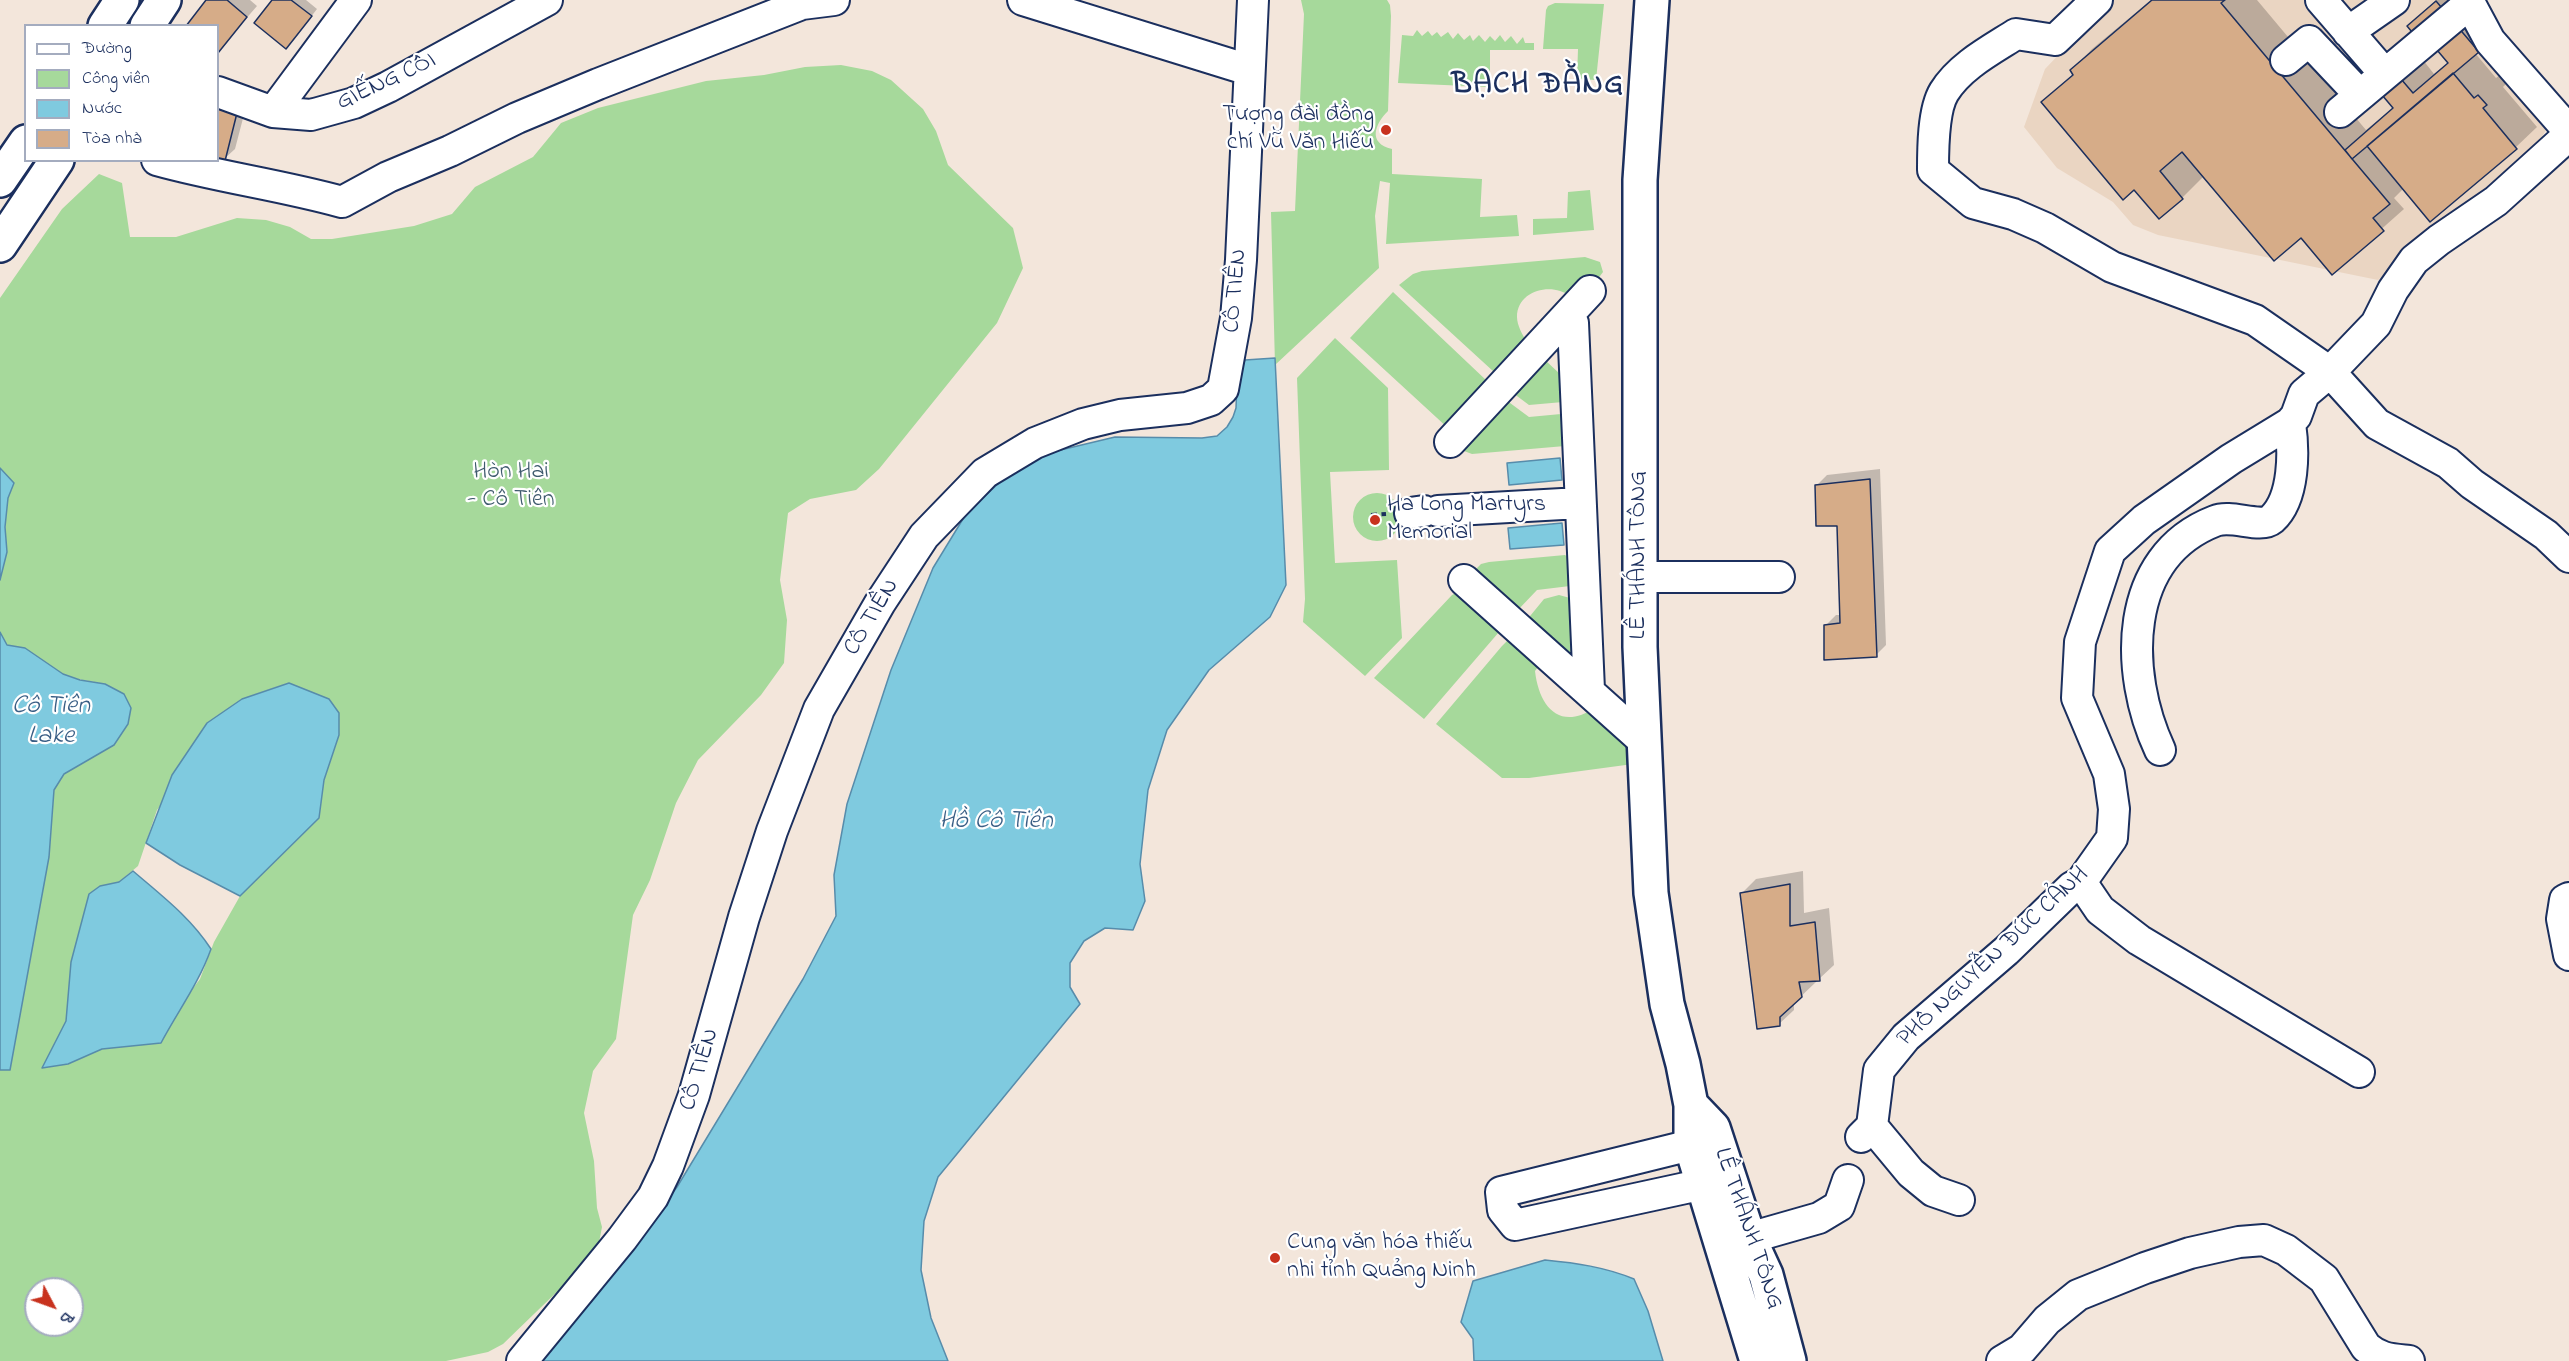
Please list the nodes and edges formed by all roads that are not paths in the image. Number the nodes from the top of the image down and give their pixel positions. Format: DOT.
graph roads {
  1 [pos="122,0"];
  2 [pos="164,0"];
  3 [pos="356,0"];
  4 [pos="547,0"];
  5 [pos="834,0"];
  6 [pos="1023,0"];
  7 [pos="1253,0"];
  8 [pos="1652,0"];
  9 [pos="2097,0"];
  10 [pos="2321,0"];
  11 [pos="2394,0"];
  12 [pos="801,2"];
  13 [pos="2469,2"];
  14 [pos="106,24"];
  15 [pos="148,24"];
  16 [pos="2349,32"];
  17 [pos="2286,60"];
  18 [pos="1249,70"];
  19 [pos="2384,73"];
  20 [pos="219,92"];
  21 [pos="273,112"];
  22 [pos="2569,133"];
  23 [pos="24,145"];
  24 [pos="56,162"];
  25 [pos="164,162"];
  26 [pos="0,180"];
  27 [pos="0,245"];
  28 [pos="1590,291"];
  29 [pos="1569,314"];
  30 [pos="2330,372"];
  31 [pos="2290,423"];
  32 [pos="1450,442"];
  33 [pos="1580,503"];
  34 [pos="1424,511"];
  35 [pos="2569,557"];
  36 [pos="1641,577"];
  37 [pos="1779,577"];
  38 [pos="1464,580"];
  39 [pos="1589,690"];
  40 [pos="1645,742"];
  41 [pos="2160,750"];
  42 [pos="2081,882"];
  43 [pos="2569,898"];
  44 [pos="2569,955"];
  45 [pos="2359,1071"];
  46 [pos="1704,1143"];
  47 [pos="1848,1180"];
  48 [pos="1717,1182"];
  49 [pos="1959,1200"];
  50 [pos="1749,1238"];
  51 [pos="522,1361"];
  52 [pos="1757,1361"];
  53 [pos="1789,1361"];
  54 [pos="2002,1361"];
  55 [pos="2409,1361"];
  1 -- 14 [label="main road"];
  2 -- 15 [label="main road"];
  3 -- 21 [label="street"];
  4 -- 21 [label="street, GIẾNG CỐI"];
  5 -- 12 [label="street"];
  6 -- 18 [label="street"];
  7 -- 18 [label="street, CÔ TIÊN"];
  8 -- 36 [label="main road, LÊ THÁNH TÔNG"];
  9 -- 30 [label="street"];
  10 -- 16 [label="street"];
  11 -- 16 [label="street"];
  12 -- 25 [label="street"];
  13 -- 19 [label="street"];
  13 -- 22 [label="street"];
  16 -- 19 [label="street"];
  17 -- 19 [label="street"];
  18 -- 51 [label="street, CÔ TIÊN"];
  20 -- 21 [label="street, GIẾNG CỐI"];
  22 -- 30 [label="street"];
  23 -- 26 [label="main road"];
  24 -- 27 [label="main road"];
  28 -- 29 [label="street"];
  29 -- 32 [label="street"];
  29 -- 33 [label="street"];
  30 -- 31 [label="street"];
  30 -- 35 [label="street"];
  31 -- 41 [label="street"];
  31 -- 42 [label="street, PHỐ NGUYỄN ĐỨC CẢNH"];
  33 -- 34 [label="street"];
  33 -- 39 [label="street"];
  36 -- 37 [label="street"];
  36 -- 40 [label="main road, LÊ THÁNH TÔNG"];
  38 -- 39 [label="street"];
  39 -- 40 [label="street"];
  40 -- 46 [label="main road, LÊ THÁNH TÔNG"];
  42 -- 45 [label="street"];
  42 -- 49 [label="street, PHỐ NGUYỄN ĐỨC CẢNH"];
  43 -- 44 [label="street"];
  46 -- 48 [label="main road, LÊ THÁNH TÔNG"];
  46 -- 48 [label="street"];
  47 -- 50 [label="street"];
  48 -- 50 [label="main road, LÊ THÁNH TÔNG"];
  48 -- 52 [label="main road, LÊ THÁNH TÔNG"];
  50 -- 53 [label="main road, LÊ THÁNH TÔNG"];
  54 -- 55 [label="street"];
}
